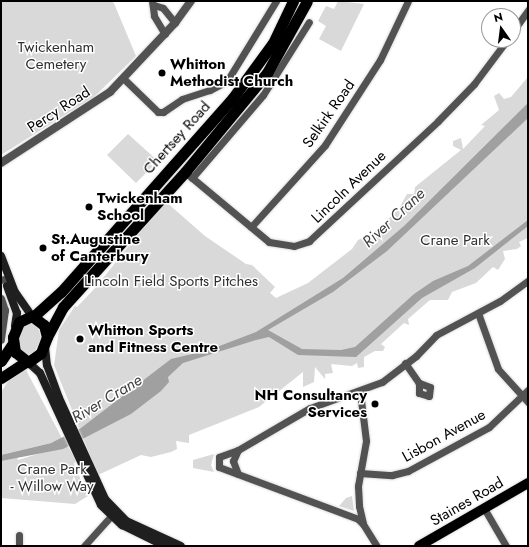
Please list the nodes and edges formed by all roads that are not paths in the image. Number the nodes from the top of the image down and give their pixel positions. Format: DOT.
graph roads {
  1 [pos="191,1"];
  2 [pos="276,1"];
  3 [pos="294,1"];
  4 [pos="307,1"];
  5 [pos="408,1"];
  6 [pos="153,3"];
  7 [pos="528,10"];
  8 [pos="521,20"];
  9 [pos="308,22"];
  10 [pos="175,23"];
  11 [pos="165,34"];
  12 [pos="501,48"];
  13 [pos="124,79"];
  14 [pos="1,163"];
  15 [pos="188,175"];
  16 [pos="251,228"];
  17 [pos="1,256"];
  18 [pos="4,276"];
  19 [pos="528,281"];
  20 [pos="1,298"];
  21 [pos="478,313"];
  22 [pos="33,316"];
  23 [pos="15,327"];
  24 [pos="1,340"];
  25 [pos="46,342"];
  26 [pos="13,343"];
  27 [pos="1,361"];
  28 [pos="27,362"];
  29 [pos="405,363"];
  30 [pos="1,378"];
  31 [pos="419,383"];
  32 [pos="528,390"];
  33 [pos="360,392"];
  34 [pos="522,396"];
  35 [pos="528,402"];
  36 [pos="67,425"];
  37 [pos="238,450"];
  38 [pos="360,473"];
  39 [pos="238,474"];
  40 [pos="528,483"];
  41 [pos="485,510"];
  42 [pos="113,514"];
  43 [pos="363,524"];
  44 [pos="19,535"];
  45 [pos="19,546"];
  46 [pos="84,546"];
  47 [pos="165,546"];
  48 [pos="181,546"];
  49 [pos="377,546"];
  50 [pos="419,546"];
  51 [pos="506,546"];
  1 -- 10 [label="street, Percy Road"];
  2 -- 13 [label="street"];
  3 -- 22 [label="highway, Chertsey Road"];
  4 -- 15 [label="highway, Chertsey Road"];
  5 -- 16 [label="street, Selkirk Road"];
  6 -- 10 [label="street"];
  6 -- 11 [label="street"];
  7 -- 8 [label="street"];
  9 -- 15 [label="street, Chertsey Road"];
  10 -- 11 [label="street, Percy Road"];
  11 -- 13 [label="street, Percy Road"];
  12 -- 16 [label="street, Lincoln Avenue"];
  13 -- 14 [label="street, Percy Road"];
  15 -- 16 [label="street, Lincoln Avenue"];
  15 -- 25 [label="highway, Chertsey Road"];
  17 -- 18 [label="main road"];
  18 -- 22 [label="main road"];
  18 -- 23 [label="main road"];
  19 -- 21 [label="street"];
  20 -- 24 [label="street"];
  21 -- 29 [label="street"];
  21 -- 34 [label="street"];
  22 -- 23 [label="highway"];
  22 -- 25 [label="highway"];
  23 -- 26 [label="highway"];
  25 -- 28 [label="highway"];
  25 -- 36 [label="main road"];
  26 -- 27 [label="highway"];
  26 -- 28 [label="highway"];
  28 -- 30 [label="highway"];
  28 -- 36 [label="main road"];
  29 -- 31 [label="street"];
  29 -- 33 [label="street"];
  32 -- 34 [label="street, Lisbon Avenue"];
  33 -- 37 [label="street"];
  33 -- 38 [label="street"];
  34 -- 35 [label="street"];
  34 -- 38 [label="street, Lisbon Avenue"];
  36 -- 42 [label="main road"];
  37 -- 39 [label="street"];
  37 -- 39 [label="street"];
  38 -- 43 [label="street"];
  39 -- 43 [label="street"];
  40 -- 41 [label="main road, Staines Road"];
  41 -- 50 [label="main road, Staines Road"];
  41 -- 51 [label="street"];
  42 -- 46 [label="street"];
  42 -- 47 [label="main road"];
  42 -- 48 [label="main road"];
  43 -- 49 [label="street"];
  44 -- 45 [label="street"];
}
